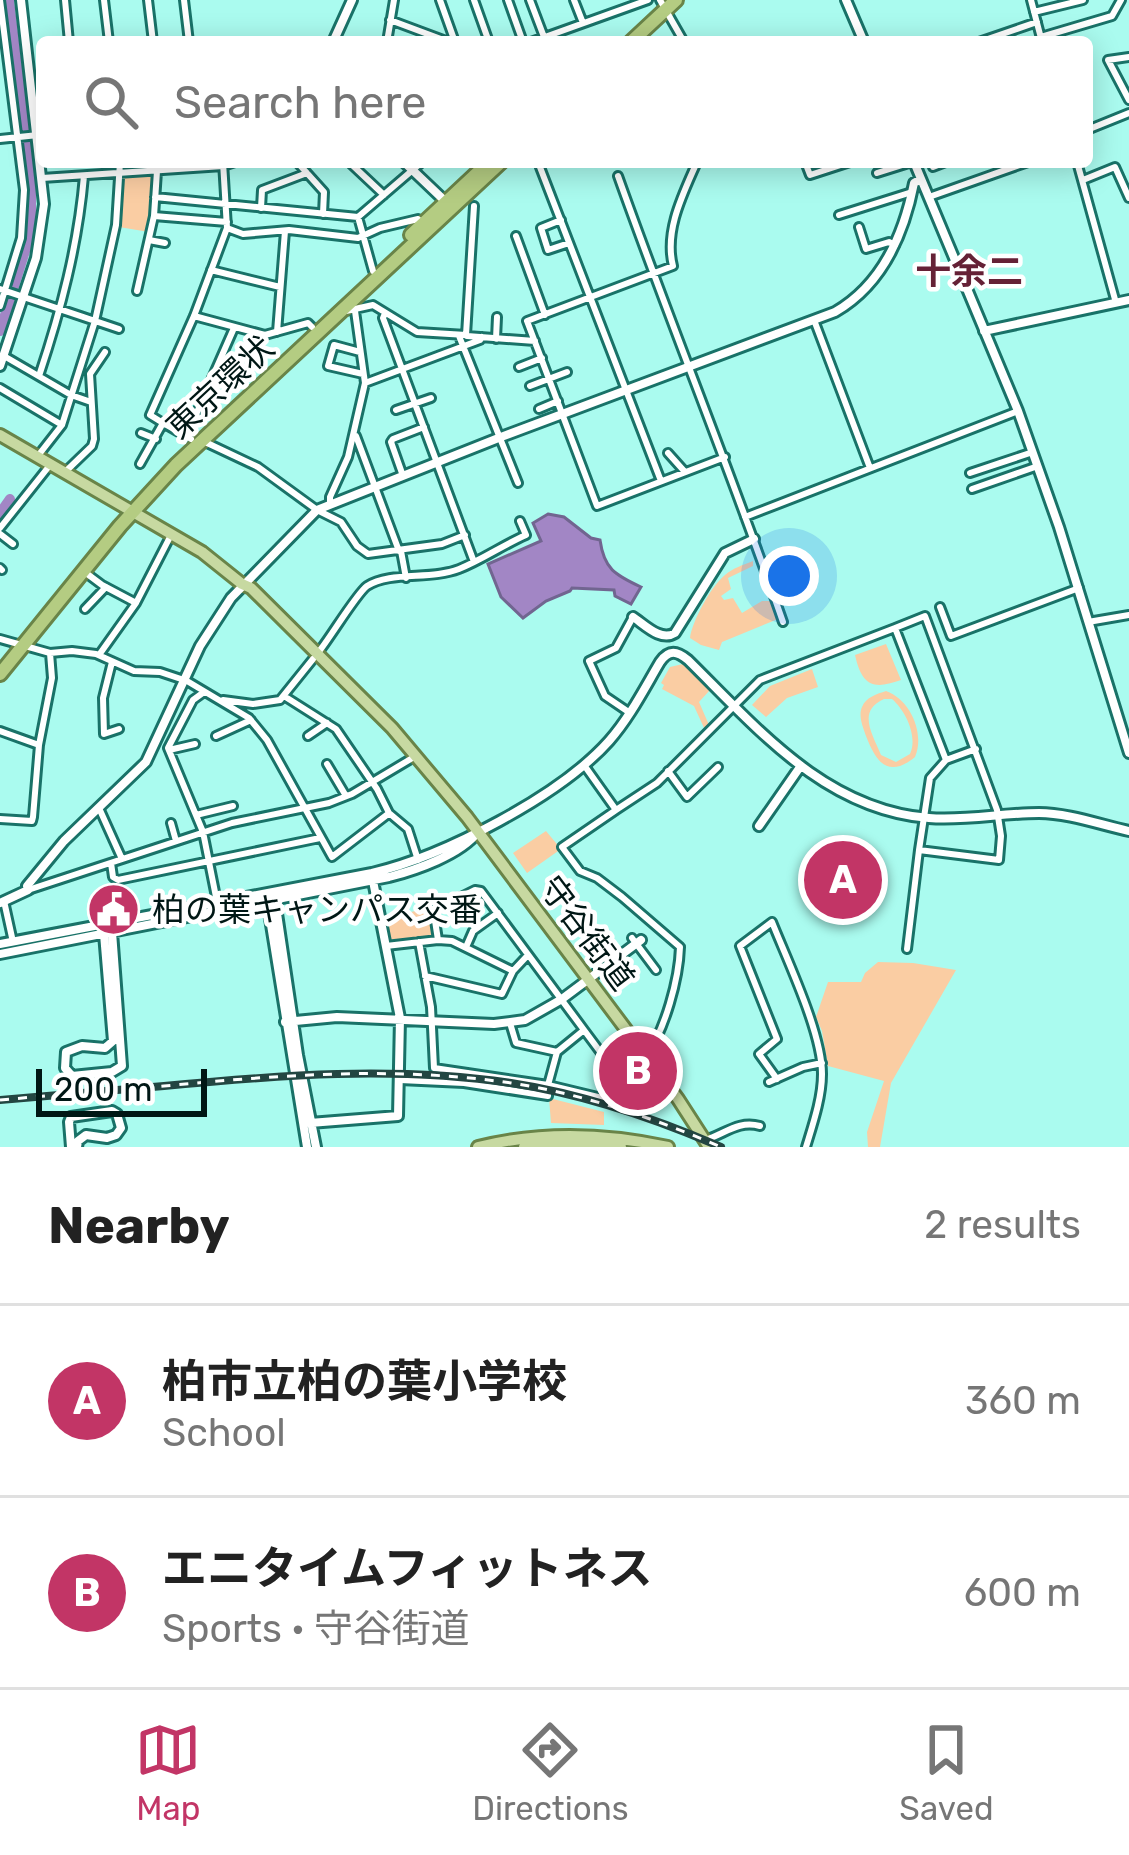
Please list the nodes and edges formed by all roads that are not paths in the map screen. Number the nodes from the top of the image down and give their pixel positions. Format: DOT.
graph roads {
  1 [pos="0,0"];
  2 [pos="21,0"];
  3 [pos="64,0"];
  4 [pos="104,0"];
  5 [pos="150,0"];
  6 [pos="184,0"];
  7 [pos="352,0"];
  8 [pos="394,0"];
  9 [pos="440,0"];
  10 [pos="474,0"];
  11 [pos="508,0"];
  12 [pos="530,0"];
  13 [pos="574,0"];
  14 [pos="846,0"];
  15 [pos="1031,0"];
  16 [pos="1083,0"];
  17 [pos="1121,0"];
  18 [pos="663,2"];
  19 [pos="1034,12"];
  20 [pos="390,20"];
  21 [pos="1037,22"];
  22 [pos="583,23"];
  23 [pos="69,36"];
  24 [pos="108,36"];
  25 [pos="153,36"];
  26 [pos="188,36"];
  27 [pos="336,36"];
  28 [pos="388,36"];
  29 [pos="435,36"];
  30 [pos="450,36"];
  31 [pos="487,36"];
  32 [pos="524,36"];
  33 [pos="544,36"];
  34 [pos="547,36"];
  35 [pos="626,36"];
  36 [pos="636,36"];
  37 [pos="679,36"];
  38 [pos="861,36"];
  39 [pos="996,36"];
  40 [pos="1040,36"];
  41 [pos="1053,36"];
  42 [pos="1129,57"];
  43 [pos="36,87"];
  44 [pos="1129,100"];
  45 [pos="1129,113"];
  46 [pos="1093,128"];
  47 [pos="36,135"];
  48 [pos="18,137"];
  49 [pos="0,139"];
  50 [pos="41,168"];
  51 [pos="120,168"];
  52 [pos="185,168"];
  53 [pos="223,168"];
  54 [pos="302,168"];
  55 [pos="355,168"];
  56 [pos="414,168"];
  57 [pos="483,168"];
  58 [pos="493,168"];
  59 [pos="540,168"];
  60 [pos="693,168"];
  61 [pos="807,168"];
  62 [pos="832,168"];
  63 [pos="893,168"];
  64 [pos="916,168"];
  65 [pos="1011,168"];
  66 [pos="1079,168"];
  67 [pos="412,170"];
  68 [pos="1129,170"];
  69 [pos="157,171"];
  70 [pos="120,173"];
  71 [pos="307,173"];
  72 [pos="877,173"];
  73 [pos="84,176"];
  74 [pos="618,176"];
  75 [pos="1120,177"];
  76 [pos="42,178"];
  77 [pos="921,179"];
  78 [pos="1083,180"];
  79 [pos="912,192"];
  80 [pos="383,195"];
  81 [pos="155,197"];
  82 [pos="929,197"];
  83 [pos="1129,198"];
  84 [pos="226,204"];
  85 [pos="448,204"];
  86 [pos="474,206"];
  87 [pos="261,208"];
  88 [pos="322,214"];
  89 [pos="838,215"];
  90 [pos="154,216"];
  91 [pos="358,217"];
  92 [pos="560,220"];
  93 [pos="422,223"];
  94 [pos="227,225"];
  95 [pos="859,227"];
  96 [pos="285,231"];
  97 [pos="362,236"];
  98 [pos="516,236"];
  99 [pos="149,240"];
  100 [pos="165,243"];
  101 [pos="569,243"];
  102 [pos="895,245"];
  103 [pos="211,270"];
  104 [pos="373,271"];
  105 [pos="653,274"];
  106 [pos="280,287"];
  107 [pos="2,290"];
  108 [pos="137,291"];
  109 [pos="24,298"];
  110 [pos="590,298"];
  111 [pos="1129,300"];
  112 [pos="1116,303"];
  113 [pos="0,306"];
  114 [pos="61,310"];
  115 [pos="349,310"];
  116 [pos="385,313"];
  117 [pos="545,315"];
  118 [pos="194,316"];
  119 [pos="497,317"];
  120 [pos="814,320"];
  121 [pos="95,321"];
  122 [pos="312,327"];
  123 [pos="234,328"];
  124 [pos="119,329"];
  125 [pos="984,331"];
  126 [pos="277,332"];
  127 [pos="462,335"];
  128 [pos="482,337"];
  129 [pos="496,339"];
  130 [pos="535,340"];
  131 [pos="463,346"];
  132 [pos="105,352"];
  133 [pos="360,352"];
  134 [pos="542,358"];
  135 [pos="2,361"];
  136 [pos="519,367"];
  137 [pos="689,367"];
  138 [pos="402,369"];
  139 [pos="567,372"];
  140 [pos="39,376"];
  141 [pos="364,379"];
  142 [pos="550,379"];
  143 [pos="530,386"];
  144 [pos="0,388"];
  145 [pos="626,391"];
  146 [pos="71,394"];
  147 [pos="431,398"];
  148 [pos="558,401"];
  149 [pos="91,402"];
  150 [pos="415,404"];
  151 [pos="538,409"];
  152 [pos="397,410"];
  153 [pos="1018,411"];
  154 [pos="563,415"];
  155 [pos="164,423"];
  156 [pos="62,425"];
  157 [pos="424,427"];
  158 [pos="141,433"];
  159 [pos="355,434"];
  160 [pos="0,435"];
  161 [pos="501,437"];
  162 [pos="194,438"];
  163 [pos="156,439"];
  164 [pos="1033,452"];
  165 [pos="668,453"];
  166 [pos="37,457"];
  167 [pos="725,457"];
  168 [pos="439,462"];
  169 [pos="50,464"];
  170 [pos="140,464"];
  171 [pos="1038,466"];
  172 [pos="870,468"];
  173 [pos="64,472"];
  174 [pos="685,472"];
  175 [pos="970,473"];
  176 [pos="404,476"];
  177 [pos="661,481"];
  178 [pos="518,483"];
  179 [pos="374,487"];
  180 [pos="972,489"];
  181 [pos="330,503"];
  182 [pos="128,509"];
  183 [pos="317,510"];
  184 [pos="746,517"];
  185 [pos="520,521"];
  186 [pos="0,531"];
  187 [pos="172,534"];
  188 [pos="465,535"];
  189 [pos="754,538"];
  190 [pos="13,544"];
  191 [pos="400,551"];
  192 [pos="474,562"];
  193 [pos="83,571"];
  194 [pos="406,578"];
  195 [pos="242,584"];
  196 [pos="106,587"];
  197 [pos="1079,588"];
  198 [pos="136,603"];
  199 [pos="940,607"];
  200 [pos="85,609"];
  201 [pos="1129,615"];
  202 [pos="633,616"];
  203 [pos="784,622"];
  204 [pos="1088,622"];
  205 [pos="895,628"];
  206 [pos="12,642"];
  207 [pos="50,653"];
  208 [pos="99,655"];
  209 [pos="315,657"];
  210 [pos="0,661"];
  211 [pos="112,662"];
  212 [pos="0,674"];
  213 [pos="185,681"];
  214 [pos="204,692"];
  215 [pos="284,696"];
  216 [pos="221,702"];
  217 [pos="733,704"];
  218 [pos="630,713"];
  219 [pos="251,720"];
  220 [pos="327,723"];
  221 [pos="119,729"];
  222 [pos="0,731"];
  223 [pos="216,736"];
  224 [pos="308,736"];
  225 [pos="195,744"];
  226 [pos="39,746"];
  227 [pos="976,749"];
  228 [pos="169,750"];
  229 [pos="1129,753"];
  230 [pos="414,757"];
  231 [pos="946,760"];
  232 [pos="327,764"];
  233 [pos="584,764"];
  234 [pos="718,766"];
  235 [pos="800,767"];
  236 [pos="668,771"];
  237 [pos="372,782"];
  238 [pos="346,796"];
  239 [pos="233,806"];
  240 [pos="99,808"];
  241 [pos="304,808"];
  242 [pos="616,810"];
  243 [pos="388,814"];
  244 [pos="196,815"];
  245 [pos="999,816"];
  246 [pos="923,818"];
  247 [pos="0,819"];
  248 [pos="171,824"];
  249 [pos="759,826"];
  250 [pos="479,831"];
  251 [pos="1129,831"];
  252 [pos="203,832"];
  253 [pos="320,838"];
  254 [pos="176,841"];
  255 [pos="919,850"];
  256 [pos="122,859"];
  257 [pos="418,860"];
  258 [pos="111,862"];
  259 [pos="210,862"];
  260 [pos="374,881"];
  261 [pos="28,890"];
  262 [pos="270,898"];
  263 [pos="217,902"];
  264 [pos="2,903"];
  265 [pos="498,914"];
  266 [pos="107,930"];
  267 [pos="438,940"];
  268 [pos="637,940"];
  269 [pos="13,942"];
  270 [pos="418,942"];
  271 [pos="0,944"];
  272 [pos="386,946"];
  273 [pos="466,947"];
  274 [pos="907,949"];
  275 [pos="0,954"];
  276 [pos="528,956"];
  277 [pos="514,970"];
  278 [pos="656,970"];
  279 [pos="425,976"];
  280 [pos="588,979"];
  281 [pos="562,999"];
  282 [pos="400,1018"];
  283 [pos="432,1020"];
  284 [pos="289,1022"];
  285 [pos="510,1023"];
  286 [pos="584,1030"];
  287 [pos="109,1046"];
  288 [pos="123,1052"];
  289 [pos="557,1052"];
  290 [pos="642,1052"];
  291 [pos="822,1063"];
  292 [pos="614,1069"];
  293 [pos="400,1080"];
  294 [pos="548,1085"];
  295 [pos="310,1123"];
  296 [pos="760,1126"];
  297 [pos="707,1143"];
  298 [pos="74,1147"];
  299 [pos="307,1147"];
  300 [pos="316,1147"];
  301 [pos="478,1147"];
  302 [pos="524,1147"];
  303 [pos="621,1147"];
  304 [pos="668,1147"];
  305 [pos="806,1147"];
  1 -- 48 [label="street"];
  2 -- 43 [label="street"];
  3 -- 23 [label="street"];
  4 -- 24 [label="street"];
  5 -- 25 [label="street"];
  6 -- 26 [label="street"];
  7 -- 27 [label="street"];
  8 -- 20 [label="street"];
  9 -- 30 [label="street"];
  10 -- 31 [label="street"];
  11 -- 32 [label="street"];
  12 -- 33 [label="street"];
  13 -- 22 [label="street"];
  14 -- 38 [label="street"];
  15 -- 19 [label="street"];
  16 -- 19 [label="street"];
  17 -- 41 [label="street"];
  18 -- 22 [label="street"];
  18 -- 35 [label="highway"];
  18 -- 36 [label="highway"];
  18 -- 37 [label="street"];
  19 -- 21 [label="street"];
  20 -- 28 [label="street"];
  20 -- 29 [label="street"];
  21 -- 39 [label="street"];
  21 -- 40 [label="street"];
  22 -- 34 [label="street"];
  42 -- 44 [label="street"];
  45 -- 46 [label="street"];
  47 -- 48 [label="street"];
  48 -- 49 [label="street"];
  48 -- 107 [label="street"];
  50 -- 76 [label="street"];
  51 -- 70 [label="street"];
  52 -- 69 [label="street"];
  53 -- 84 [label="street"];
  54 -- 71 [label="street"];
  55 -- 80 [label="street"];
  56 -- 67 [label="street"];
  57 -- 85 [label="highway, 東京環状"];
  58 -- 85 [label="highway, 東京環状"];
  59 -- 92 [label="street"];
  60 -- 105 [label="street"];
  61 -- 62 [label="street"];
  63 -- 72 [label="street"];
  64 -- 77 [label="street"];
  65 -- 82 [label="street"];
  66 -- 78 [label="street"];
  67 -- 80 [label="street"];
  67 -- 85 [label="street"];
  68 -- 75 [label="street"];
  69 -- 70 [label="street"];
  69 -- 81 [label="street"];
  70 -- 73 [label="street"];
  70 -- 121 [label="street"];
  71 -- 87 [label="street"];
  71 -- 88 [label="street"];
  73 -- 76 [label="street"];
  73 -- 114 [label="street"];
  74 -- 105 [label="street"];
  75 -- 78 [label="street"];
  75 -- 83 [label="street"];
  76 -- 109 [label="street"];
  77 -- 79 [label="street"];
  77 -- 82 [label="street"];
  78 -- 112 [label="street"];
  79 -- 89 [label="street"];
  79 -- 102 [label="street"];
  80 -- 91 [label="street"];
  81 -- 84 [label="street"];
  81 -- 90 [label="street"];
  82 -- 125 [label="street"];
  84 -- 87 [label="street"];
  84 -- 94 [label="street"];
  85 -- 93 [label="highway, 東京環状"];
  85 -- 115 [label="highway, 東京環状"];
  86 -- 127 [label="street"];
  87 -- 88 [label="street"];
  88 -- 91 [label="street"];
  90 -- 94 [label="street"];
  90 -- 99 [label="street"];
  91 -- 97 [label="street"];
  92 -- 101 [label="street"];
  92 -- 101 [label="street"];
  93 -- 97 [label="street"];
  93 -- 104 [label="highway, 東京環状"];
  94 -- 96 [label="street"];
  94 -- 103 [label="street"];
  95 -- 102 [label="street"];
  96 -- 97 [label="street"];
  96 -- 106 [label="street"];
  97 -- 104 [label="street"];
  98 -- 117 [label="street"];
  99 -- 100 [label="street"];
  99 -- 108 [label="street"];
  101 -- 110 [label="street"];
  102 -- 120 [label="street"];
  103 -- 106 [label="street"];
  103 -- 118 [label="street"];
  104 -- 122 [label="highway, 東京環状"];
  105 -- 110 [label="street"];
  105 -- 137 [label="street"];
  106 -- 126 [label="street"];
  107 -- 109 [label="street"];
  107 -- 113 [label="street"];
  109 -- 114 [label="street"];
  109 -- 135 [label="street"];
  110 -- 117 [label="street"];
  110 -- 145 [label="street"];
  111 -- 112 [label="street"];
  112 -- 125 [label="street"];
  114 -- 121 [label="street"];
  114 -- 140 [label="street"];
  115 -- 116 [label="street"];
  115 -- 133 [label="street"];
  115 -- 162 [label="highway, 東京環状"];
  116 -- 127 [label="street"];
  116 -- 138 [label="street"];
  117 -- 130 [label="street"];
  118 -- 123 [label="street"];
  118 -- 155 [label="street"];
  119 -- 129 [label="street"];
  120 -- 137 [label="street"];
  120 -- 172 [label="street"];
  121 -- 124 [label="street"];
  121 -- 146 [label="street"];
  122 -- 126 [label="street"];
  122 -- 162 [label="highway, 東京環状"];
  123 -- 126 [label="street"];
  123 -- 162 [label="street"];
  125 -- 153 [label="street"];
  127 -- 128 [label="street"];
  127 -- 131 [label="street"];
  128 -- 129 [label="street"];
  128 -- 131 [label="street"];
  129 -- 130 [label="street"];
  130 -- 134 [label="street"];
  131 -- 138 [label="street"];
  131 -- 161 [label="street"];
  132 -- 149 [label="street"];
  133 -- 141 [label="street"];
  133 -- 141 [label="street"];
  134 -- 136 [label="street"];
  134 -- 142 [label="street"];
  135 -- 140 [label="street"];
  137 -- 145 [label="street"];
  137 -- 167 [label="street"];
  138 -- 141 [label="street"];
  138 -- 150 [label="street"];
  139 -- 142 [label="street"];
  140 -- 146 [label="street"];
  141 -- 159 [label="street"];
  142 -- 143 [label="street"];
  142 -- 148 [label="street"];
  144 -- 156 [label="street"];
  145 -- 154 [label="street"];
  145 -- 177 [label="street"];
  146 -- 149 [label="street"];
  146 -- 156 [label="street"];
  147 -- 150 [label="street"];
  148 -- 151 [label="street"];
  148 -- 154 [label="street"];
  149 -- 173 [label="street"];
  150 -- 152 [label="street"];
  150 -- 157 [label="street"];
  153 -- 164 [label="street"];
  153 -- 172 [label="street"];
  154 -- 161 [label="street"];
  154 -- 177 [label="street"];
  155 -- 162 [label="street"];
  155 -- 163 [label="street"];
  156 -- 166 [label="street"];
  157 -- 168 [label="street"];
  157 -- 176 [label="street"];
  158 -- 163 [label="street"];
  159 -- 179 [label="street"];
  159 -- 181 [label="street"];
  160 -- 166 [label="main road, 守谷街道"];
  161 -- 168 [label="street"];
  161 -- 178 [label="street"];
  162 -- 182 [label="highway, 東京環状"];
  162 -- 183 [label="street"];
  163 -- 170 [label="street"];
  164 -- 171 [label="street"];
  164 -- 175 [label="street"];
  165 -- 174 [label="street"];
  166 -- 169 [label="main road, 守谷街道"];
  167 -- 174 [label="street"];
  167 -- 184 [label="street"];
  168 -- 176 [label="street"];
  168 -- 188 [label="street"];
  169 -- 173 [label="main road, 守谷街道"];
  169 -- 186 [label="street"];
  171 -- 180 [label="street"];
  171 -- 197 [label="street"];
  172 -- 184 [label="street"];
  173 -- 182 [label="main road, 守谷街道"];
  174 -- 177 [label="street"];
  176 -- 179 [label="street"];
  179 -- 181 [label="street"];
  179 -- 191 [label="street"];
  181 -- 183 [label="street"];
  182 -- 187 [label="main road, 守谷街道"];
  182 -- 193 [label="highway, 東京環状"];
  182 -- 206 [label="highway, 東京環状"];
  183 -- 191 [label="street"];
  183 -- 195 [label="street"];
  184 -- 189 [label="street"];
  185 -- 192 [label="street"];
  186 -- 190 [label="street"];
  187 -- 195 [label="main road, 守谷街道"];
  187 -- 198 [label="street"];
  188 -- 191 [label="street"];
  188 -- 192 [label="street"];
  189 -- 202 [label="street"];
  189 -- 203 [label="street"];
  191 -- 194 [label="street"];
  192 -- 194 [label="street"];
  193 -- 196 [label="street"];
  193 -- 206 [label="highway, 東京環状"];
  194 -- 209 [label="street"];
  195 -- 209 [label="main road, 守谷街道"];
  195 -- 213 [label="street"];
  196 -- 198 [label="street"];
  196 -- 200 [label="street"];
  197 -- 199 [label="street"];
  197 -- 204 [label="street"];
  198 -- 208 [label="street"];
  201 -- 204 [label="street"];
  202 -- 218 [label="street"];
  204 -- 229 [label="street"];
  205 -- 217 [label="street"];
  205 -- 227 [label="street"];
  205 -- 231 [label="street"];
  206 -- 207 [label="street"];
  206 -- 210 [label="highway, 東京環状"];
  206 -- 212 [label="highway, 東京環状"];
  207 -- 208 [label="street"];
  207 -- 226 [label="street"];
  208 -- 211 [label="street"];
  209 -- 215 [label="street"];
  209 -- 230 [label="main road, 守谷街道"];
  211 -- 213 [label="street"];
  211 -- 221 [label="street"];
  213 -- 214 [label="street"];
  213 -- 240 [label="street"];
  214 -- 216 [label="street"];
  214 -- 228 [label="street"];
  215 -- 216 [label="street"];
  215 -- 220 [label="street"];
  216 -- 219 [label="street"];
  217 -- 218 [label="street"];
  217 -- 235 [label="street"];
  217 -- 236 [label="street"];
  218 -- 233 [label="street"];
  219 -- 223 [label="street"];
  219 -- 241 [label="street"];
  220 -- 224 [label="street"];
  220 -- 237 [label="street"];
  222 -- 226 [label="street"];
  225 -- 228 [label="street"];
  226 -- 247 [label="street"];
  227 -- 231 [label="street"];
  227 -- 245 [label="street"];
  228 -- 244 [label="street"];
  230 -- 237 [label="street"];
  230 -- 250 [label="main road, 守谷街道"];
  231 -- 246 [label="street"];
  232 -- 238 [label="street"];
  233 -- 242 [label="street"];
  233 -- 250 [label="street"];
  234 -- 236 [label="street"];
  235 -- 246 [label="street"];
  235 -- 249 [label="street"];
  236 -- 242 [label="street"];
  237 -- 238 [label="street"];
  237 -- 257 [label="street"];
  238 -- 241 [label="street"];
  239 -- 244 [label="street"];
  240 -- 256 [label="street"];
  240 -- 261 [label="street"];
  241 -- 252 [label="street"];
  241 -- 253 [label="street"];
  242 -- 290 [label="street"];
  243 -- 253 [label="street"];
  244 -- 252 [label="street"];
  245 -- 246 [label="street"];
  245 -- 251 [label="street"];
  245 -- 255 [label="street"];
  246 -- 255 [label="street"];
  248 -- 254 [label="street"];
  250 -- 257 [label="street"];
  250 -- 260 [label="street"];
  250 -- 280 [label="main road, 守谷街道"];
  252 -- 254 [label="street"];
  252 -- 259 [label="street"];
  253 -- 259 [label="street"];
  254 -- 256 [label="street"];
  255 -- 274 [label="street"];
  256 -- 258 [label="street"];
  257 -- 262 [label="street"];
  258 -- 259 [label="street"];
  258 -- 261 [label="street"];
  259 -- 263 [label="street"];
  260 -- 262 [label="street"];
  260 -- 272 [label="street"];
  261 -- 264 [label="street"];
  262 -- 263 [label="street"];
  262 -- 266 [label="street"];
  262 -- 284 [label="street"];
  263 -- 266 [label="street"];
  264 -- 269 [label="street"];
  265 -- 267 [label="street"];
  265 -- 273 [label="street"];
  265 -- 276 [label="street"];
  266 -- 269 [label="street"];
  266 -- 275 [label="street"];
  266 -- 287 [label="street"];
  266 -- 288 [label="street"];
  267 -- 270 [label="street"];
  267 -- 273 [label="street"];
  268 -- 278 [label="street"];
  268 -- 280 [label="street"];
  269 -- 271 [label="street"];
  270 -- 272 [label="street"];
  270 -- 279 [label="street"];
  272 -- 282 [label="street"];
  273 -- 277 [label="street"];
  276 -- 277 [label="street"];
  276 -- 281 [label="street"];
  277 -- 279 [label="street"];
  279 -- 283 [label="street"];
  280 -- 281 [label="street"];
  280 -- 290 [label="main road, 守谷街道"];
  281 -- 285 [label="street"];
  281 -- 286 [label="street"];
  282 -- 283 [label="street"];
  282 -- 284 [label="street"];
  282 -- 293 [label="street"];
  283 -- 285 [label="street"];
  283 -- 294 [label="street"];
  284 -- 295 [label="street"];
  284 -- 299 [label="street"];
  285 -- 289 [label="street"];
  286 -- 289 [label="street"];
  286 -- 292 [label="street"];
  287 -- 288 [label="street"];
  287 -- 288 [label="street"];
  289 -- 294 [label="street"];
  290 -- 292 [label="street"];
  290 -- 297 [label="main road, 守谷街道"];
  291 -- 291 [label="street"];
  291 -- 305 [label="street"];
  292 -- 294 [label="street"];
  293 -- 294 [label="street"];
  293 -- 295 [label="street"];
  295 -- 300 [label="street"];
  296 -- 297 [label="street"];
  298 -- 298 [label="street"];
  301 -- 304 [label="main road"];
  302 -- 303 [label="main road"];
}
